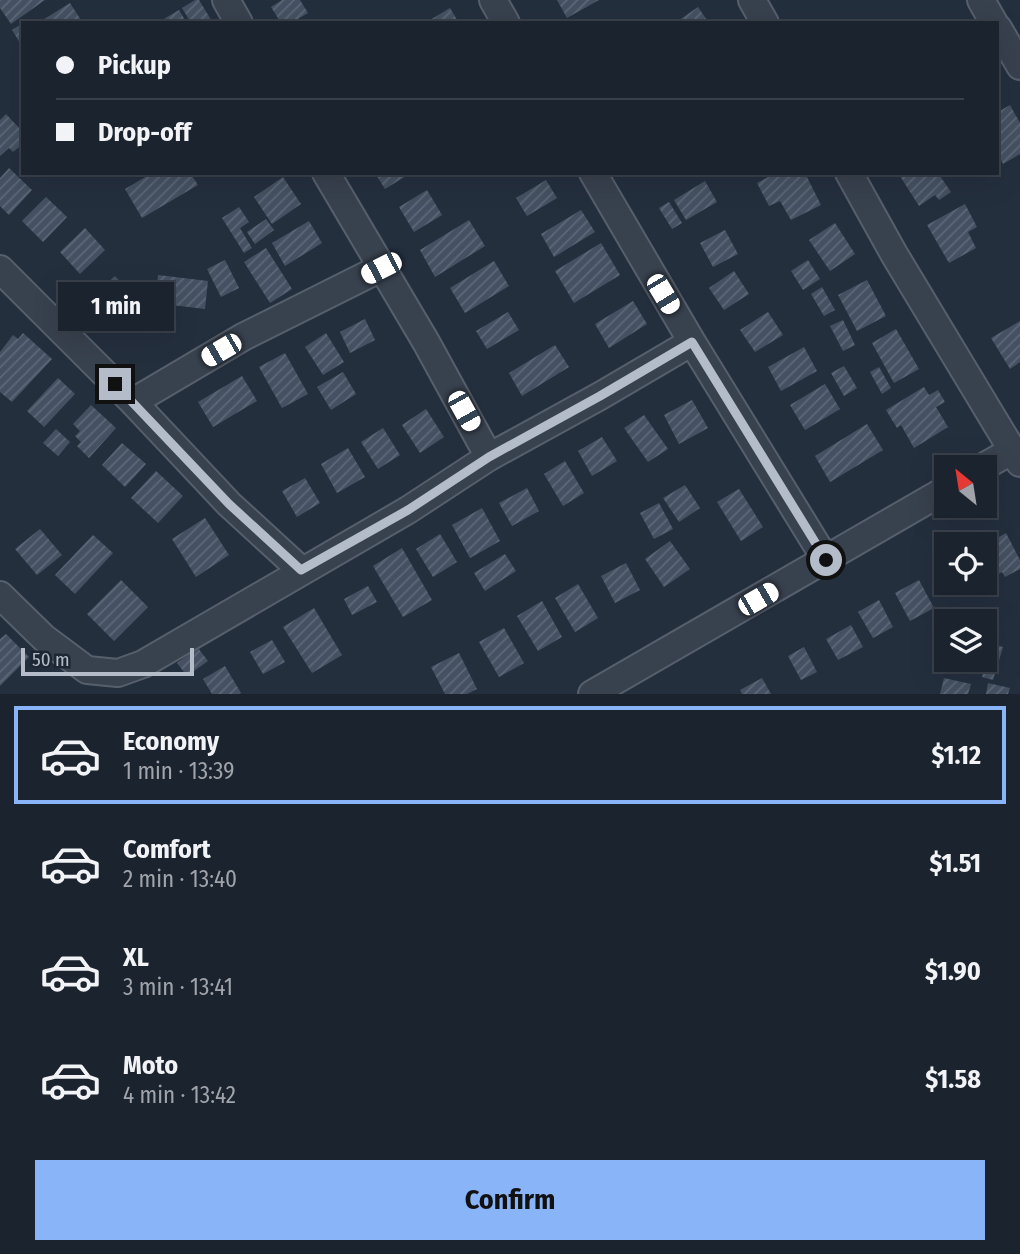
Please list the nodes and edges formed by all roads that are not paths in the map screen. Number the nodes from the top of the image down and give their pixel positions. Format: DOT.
graph roads {
  1 [pos="226,0"];
  2 [pos="493,0"];
  3 [pos="752,0"];
  4 [pos="981,0"];
  5 [pos="238,21"];
  6 [pos="505,21"];
  7 [pos="764,21"];
  8 [pos="993,21"];
  9 [pos="999,31"];
  10 [pos="1020,66"];
  11 [pos="328,175"];
  12 [pos="594,175"];
  13 [pos="850,175"];
  14 [pos="381,268"];
  15 [pos="0,269"];
  16 [pos="692,342"];
  17 [pos="134,402"];
  18 [pos="1016,456"];
  19 [pos="489,457"];
  20 [pos="998,462"];
  21 [pos="934,497"];
  22 [pos="826,560"];
  23 [pos="301,570"];
  24 [pos="0,595"];
  25 [pos="592,694"];
  1 -- 5 [label="street"];
  2 -- 6 [label="street"];
  3 -- 7 [label="street"];
  4 -- 8 [label="street"];
  9 -- 10 [label="street"];
  11 -- 14 [label="street"];
  12 -- 16 [label="street"];
  13 -- 18 [label="street"];
  14 -- 17 [label="street"];
  14 -- 19 [label="street"];
  15 -- 17 [label="street"];
  16 -- 19 [label="street"];
  16 -- 22 [label="street"];
  17 -- 23 [label="street"];
  18 -- 20 [label="street"];
  19 -- 23 [label="street"];
  21 -- 22 [label="street"];
  22 -- 25 [label="street"];
  23 -- 24 [label="street"];
}
